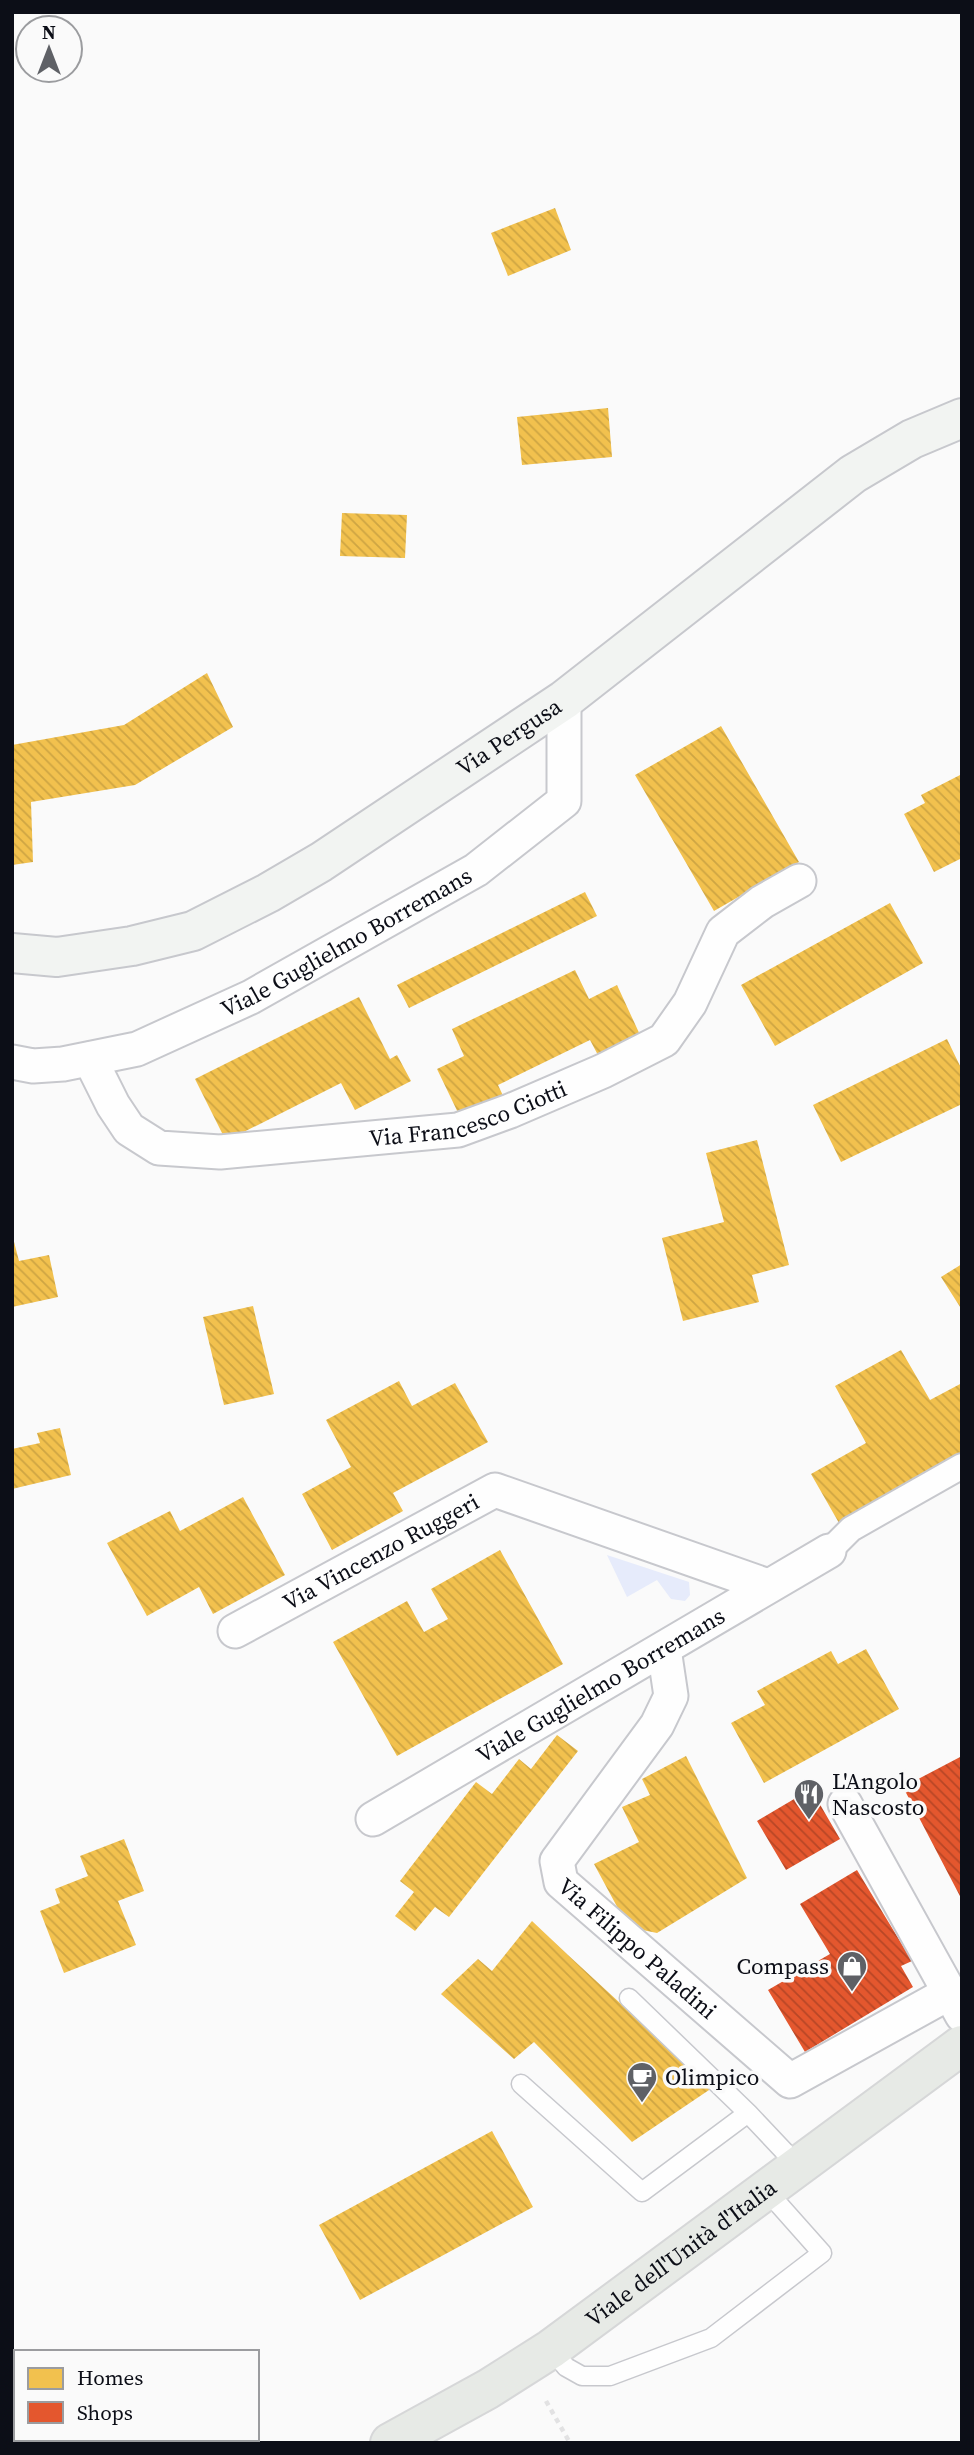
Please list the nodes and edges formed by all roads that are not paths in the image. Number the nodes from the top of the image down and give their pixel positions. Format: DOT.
graph roads {
  1 [pos="962,418"];
  2 [pos="564,700"];
  3 [pos="799,881"];
  4 [pos="12,953"];
  5 [pos="90,1059"];
  6 [pos="12,1062"];
  7 [pos="962,1466"];
  8 [pos="829,1551"];
  9 [pos="768,1586"];
  10 [pos="235,1631"];
  11 [pos="664,1648"];
  12 [pos="845,1804"];
  13 [pos="373,1819"];
  14 [pos="629,1998"];
  15 [pos="955,2004"];
  16 [pos="962,2045"];
  17 [pos="521,2084"];
  18 [pos="748,2113"];
  19 [pos="798,2166"];
  20 [pos="766,2190"];
  21 [pos="551,2349"];
  22 [pos="390,2443"];
  1 -- 2 [label="main road, Via Pergusa"];
  2 -- 4 [label="main road, Via Pergusa"];
  2 -- 5 [label="street, Viale Guglielmo Borremans"];
  3 -- 5 [label="street, Via Francesco Ciotti"];
  5 -- 6 [label="street, Viale Guglielmo Borremans"];
  7 -- 8 [label="street"];
  8 -- 9 [label="street, Viale Guglielmo Borremans"];
  9 -- 10 [label="street, Via Vincenzo Ruggeri"];
  9 -- 11 [label="street, Viale Guglielmo Borremans"];
  11 -- 13 [label="street, Viale Guglielmo Borremans"];
  11 -- 15 [label="street, Via Filippo Paladini"];
  12 -- 15 [label="street"];
  14 -- 18 [label="lane"];
  16 -- 19 [label="main road, Viale dell'Unità d'Italia"];
  17 -- 18 [label="lane"];
  18 -- 19 [label="lane"];
  19 -- 20 [label="main road, Viale dell'Unità d'Italia"];
  20 -- 21 [label="main road, Viale dell'Unità d'Italia"];
  20 -- 21 [label="lane"];
  21 -- 22 [label="main road, Viale dell'Unità d'Italia"];
}
